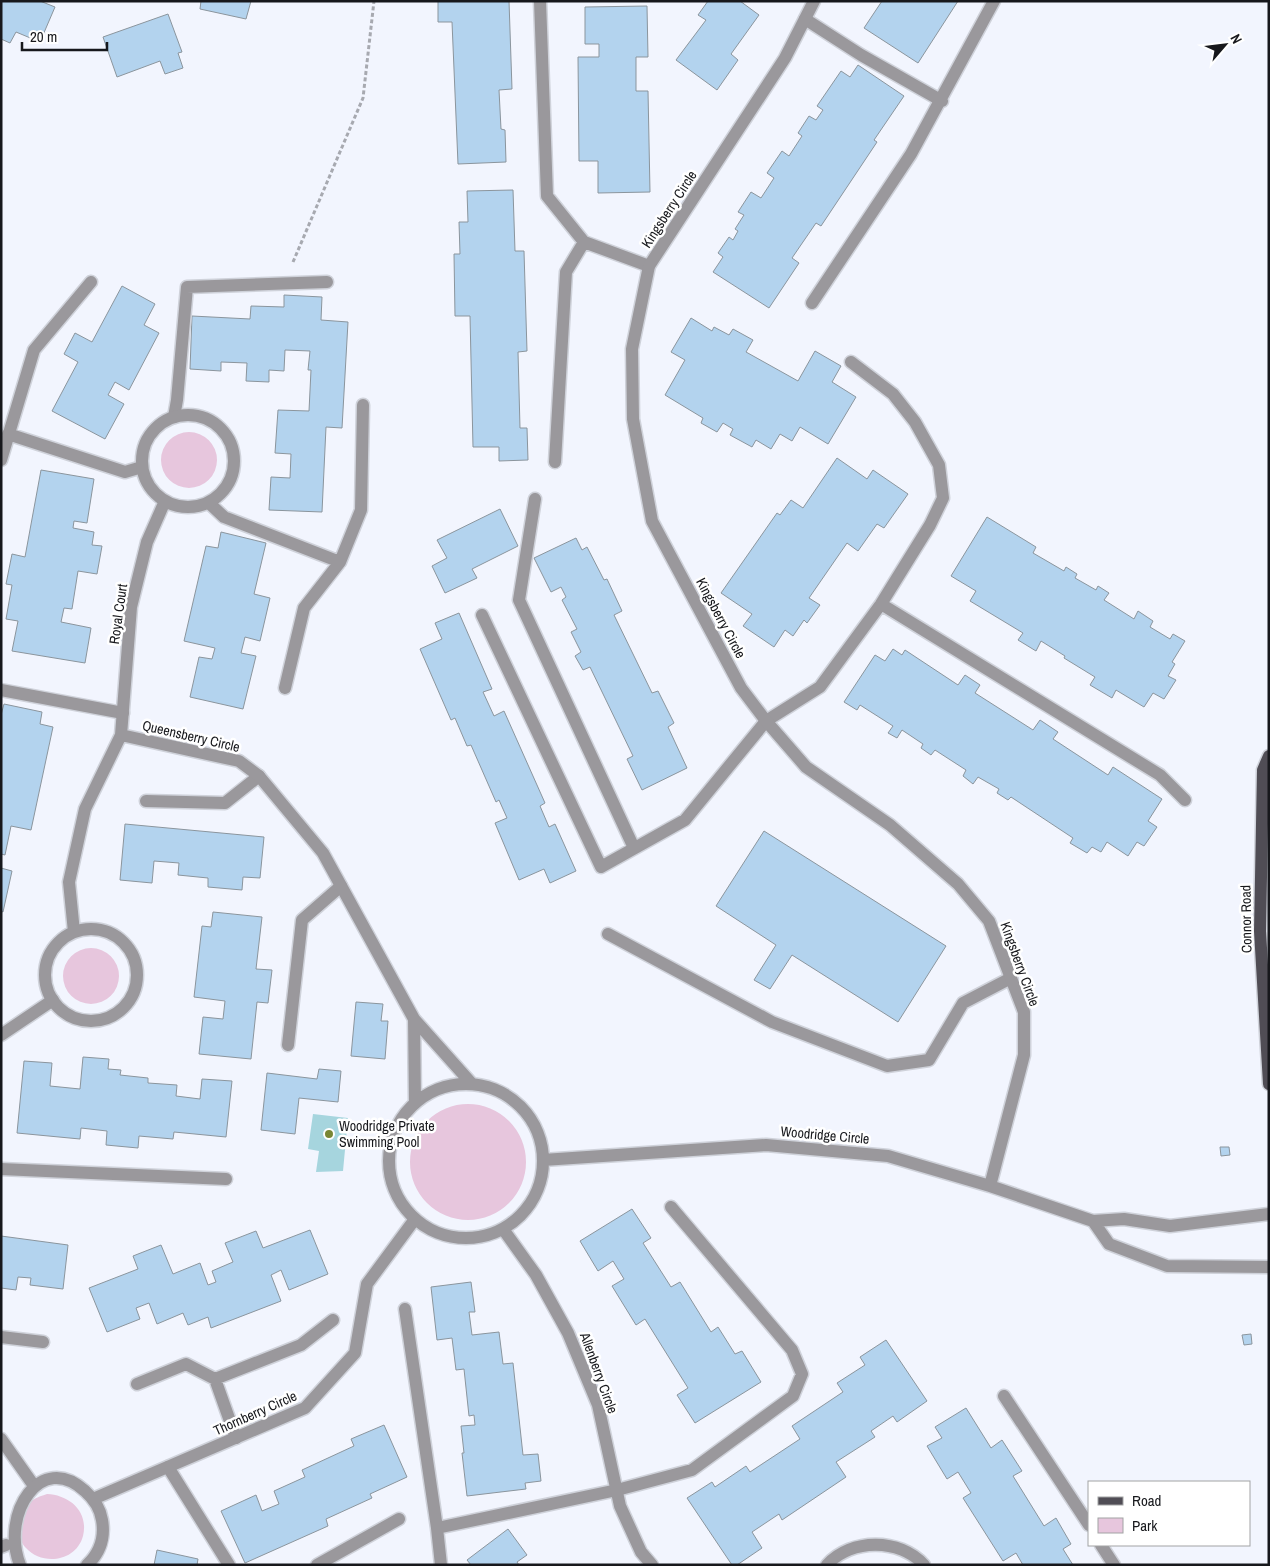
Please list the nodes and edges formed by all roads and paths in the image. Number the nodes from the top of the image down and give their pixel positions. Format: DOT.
graph roads {
  1 [pos="374,1"];
  2 [pos="540,1"];
  3 [pos="814,1"];
  4 [pos="994,1"];
  5 [pos="805,19"];
  6 [pos="942,101"];
  7 [pos="584,242"];
  8 [pos="649,266"];
  9 [pos="91,282"];
  10 [pos="327,282"];
  11 [pos="284,284"];
  12 [pos="812,303"];
  13 [pos="851,362"];
  14 [pos="363,405"];
  15 [pos="174,417"];
  16 [pos="8,434"];
  17 [pos="1,460"];
  18 [pos="555,462"];
  19 [pos="142,467"];
  20 [pos="535,499"];
  21 [pos="165,501"];
  22 [pos="208,503"];
  23 [pos="340,562"];
  24 [pos="881,604"];
  25 [pos="482,615"];
  26 [pos="285,688"];
  27 [pos="1,690"];
  28 [pos="123,713"];
  29 [pos="766,721"];
  30 [pos="121,735"];
  31 [pos="1269,756"];
  32 [pos="259,776"];
  33 [pos="1184,800"];
  34 [pos="146,801"];
  35 [pos="634,848"];
  36 [pos="341,886"];
  37 [pos="74,932"];
  38 [pos="608,934"];
  39 [pos="1011,978"];
  40 [pos="53,1000"];
  41 [pos="414,1019"];
  42 [pos="1,1035"];
  43 [pos="288,1045"];
  44 [pos="472,1084"];
  45 [pos="1269,1084"];
  46 [pos="415,1103"];
  47 [pos="543,1160"];
  48 [pos="1,1169"];
  49 [pos="226,1179"];
  50 [pos="990,1186"];
  51 [pos="671,1207"];
  52 [pos="1269,1214"];
  53 [pos="415,1219"];
  54 [pos="1094,1221"];
  55 [pos="503,1229"];
  56 [pos="1269,1267"];
  57 [pos="405,1309"];
  58 [pos="333,1320"];
  59 [pos="1,1337"];
  60 [pos="43,1342"];
  61 [pos="215,1379"];
  62 [pos="137,1384"];
  63 [pos="1004,1396"];
  64 [pos="236,1438"];
  65 [pos="1,1439"];
  66 [pos="168,1467"];
  67 [pos="32,1483"];
  68 [pos="617,1490"];
  69 [pos="94,1498"];
  70 [pos="399,1519"];
  71 [pos="1088,1524"];
  72 [pos="437,1528"];
  73 [pos="4,1546"];
  74 [pos="1102,1546"];
  75 [pos="20,1565"];
  76 [pos="87,1565"];
  77 [pos="229,1565"];
  78 [pos="317,1565"];
  79 [pos="441,1565"];
  80 [pos="652,1565"];
  81 [pos="827,1565"];
  82 [pos="924,1565"];
  83 [pos="1114,1565"];
  1 -- 11 [label="path"];
  2 -- 7 [label="street"];
  3 -- 5 [label="street, Kingsberry Circle"];
  4 -- 6 [label="street"];
  5 -- 6 [label="street"];
  5 -- 8 [label="street, Kingsberry Circle"];
  6 -- 12 [label="street"];
  7 -- 8 [label="street"];
  7 -- 18 [label="street"];
  8 -- 29 [label="street, Kingsberry Circle"];
  9 -- 16 [label="street"];
  10 -- 11 [label="street"];
  11 -- 15 [label="street"];
  13 -- 24 [label="street"];
  14 -- 23 [label="street"];
  15 -- 19 [label="street"];
  15 -- 22 [label="street"];
  16 -- 17 [label="street"];
  16 -- 19 [label="street"];
  19 -- 21 [label="street"];
  20 -- 35 [label="street"];
  21 -- 22 [label="street"];
  21 -- 28 [label="street, Royal Court"];
  22 -- 23 [label="street"];
  23 -- 26 [label="street"];
  24 -- 29 [label="street"];
  24 -- 33 [label="street"];
  25 -- 35 [label="street"];
  27 -- 28 [label="street"];
  28 -- 30 [label="street, Royal Court"];
  29 -- 35 [label="street"];
  29 -- 39 [label="street, Kingsberry Circle"];
  30 -- 32 [label="street, Queensberry Circle"];
  30 -- 37 [label="street, Queensberry Circle"];
  31 -- 45 [label="main road, Connor Road"];
  32 -- 34 [label="street"];
  32 -- 36 [label="street, Queensberry Circle"];
  36 -- 41 [label="street, Queensberry Circle"];
  36 -- 43 [label="street"];
  37 -- 40 [label="street"];
  37 -- 40 [label="street"];
  38 -- 39 [label="street"];
  39 -- 50 [label="street, Kingsberry Circle"];
  40 -- 42 [label="street"];
  41 -- 44 [label="street, Queensberry Circle"];
  41 -- 46 [label="street, Queensberry Circle"];
  44 -- 46 [label="street"];
  44 -- 47 [label="street"];
  46 -- 53 [label="street"];
  47 -- 50 [label="street, Woodridge Circle"];
  47 -- 55 [label="street"];
  48 -- 49 [label="street"];
  50 -- 54 [label="street, Woodridge Circle"];
  51 -- 68 [label="street"];
  52 -- 54 [label="street, Woodridge Circle"];
  53 -- 55 [label="street"];
  53 -- 64 [label="street, Thornberry Circle"];
  54 -- 56 [label="street"];
  55 -- 68 [label="street, Allenberry Circle"];
  57 -- 72 [label="street"];
  58 -- 61 [label="street"];
  59 -- 60 [label="street"];
  61 -- 62 [label="street"];
  61 -- 64 [label="street"];
  63 -- 71 [label="street"];
  64 -- 66 [label="street, Thornberry Circle"];
  65 -- 67 [label="street"];
  66 -- 69 [label="street, Thornberry Circle"];
  66 -- 77 [label="street"];
  67 -- 69 [label="street"];
  67 -- 73 [label="street"];
  68 -- 72 [label="street"];
  68 -- 80 [label="street, Allenberry Circle"];
  69 -- 76 [label="street"];
  70 -- 78 [label="street"];
  72 -- 79 [label="street"];
  73 -- 75 [label="street"];
  74 -- 83 [label="street"];
  81 -- 82 [label="street"];
}
